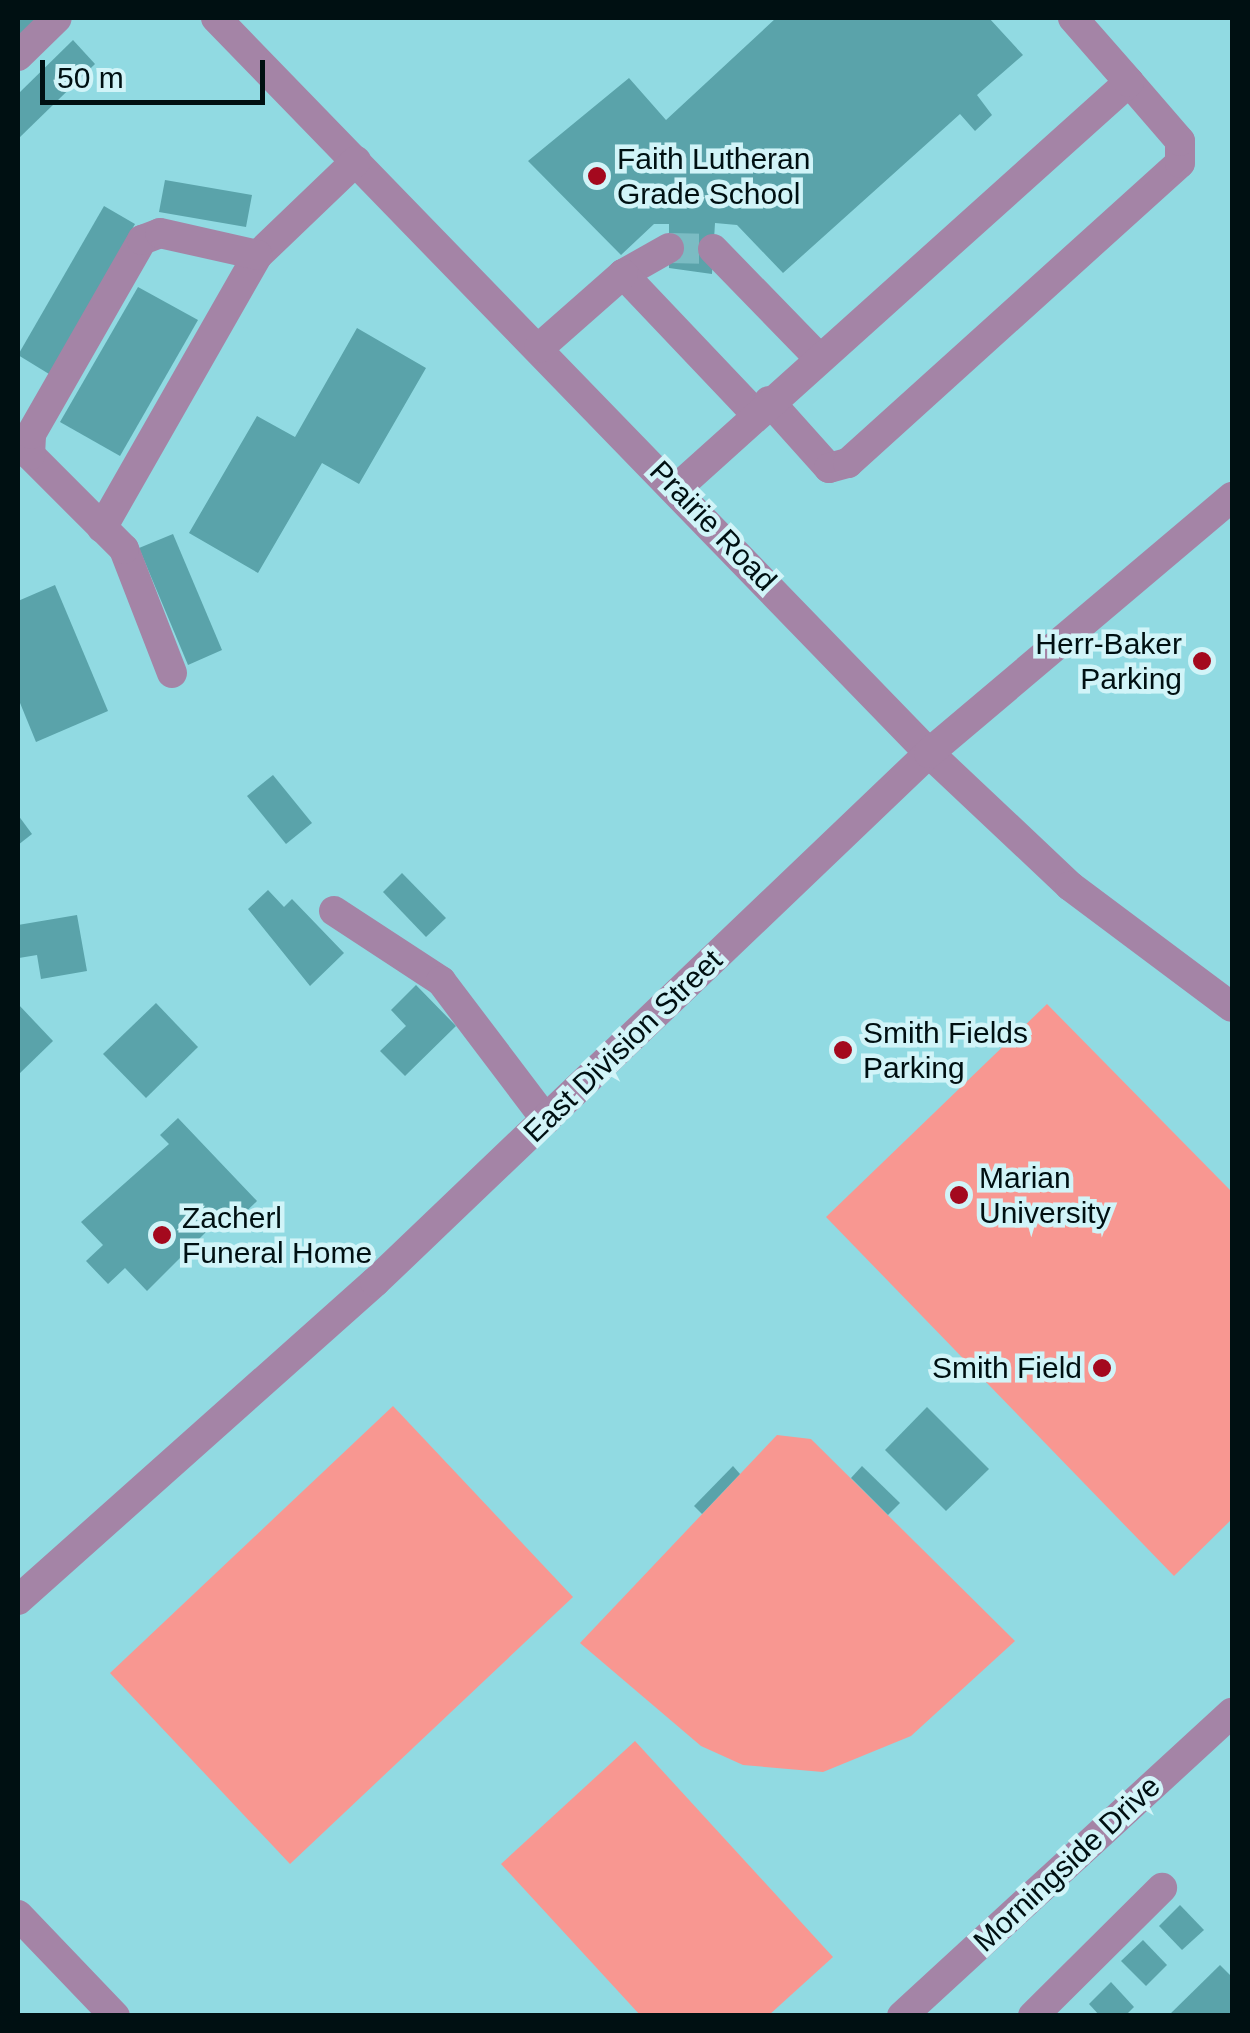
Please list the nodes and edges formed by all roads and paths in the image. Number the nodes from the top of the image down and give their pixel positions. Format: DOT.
graph roads {
  1 [pos="57,18"];
  2 [pos="1073,18"];
  3 [pos="228,21"];
  4 [pos="18,56"];
  5 [pos="1129,82"];
  6 [pos="356,161"];
  7 [pos="669,248"];
  8 [pos="714,248"];
  9 [pos="258,255"];
  10 [pos="623,274"];
  11 [pos="540,348"];
  12 [pos="819,358"];
  13 [pos="762,407"];
  14 [pos="676,488"];
  15 [pos="1232,497"];
  16 [pos="102,528"];
  17 [pos="172,674"];
  18 [pos="930,753"];
  19 [pos="334,911"];
  20 [pos="1232,1007"];
  21 [pos="546,1120"];
  22 [pos="18,1600"];
  23 [pos="1232,1713"];
  24 [pos="1162,1888"];
  25 [pos="18,1915"];
  26 [pos="114,2016"];
  27 [pos="902,2016"];
  28 [pos="1033,2016"];
  1 -- 4 [label="street"];
  2 -- 5 [label="street"];
  3 -- 6 [label="street, Prairie Road"];
  5 -- 12 [label="street"];
  5 -- 13 [label="street"];
  6 -- 9 [label="street"];
  6 -- 11 [label="street, Prairie Road"];
  7 -- 10 [label="street"];
  8 -- 12 [label="street"];
  9 -- 16 [label="street"];
  9 -- 16 [label="street"];
  10 -- 11 [label="street"];
  10 -- 13 [label="street"];
  11 -- 14 [label="street, Prairie Road"];
  12 -- 13 [label="street"];
  13 -- 14 [label="street"];
  14 -- 18 [label="street, Prairie Road"];
  15 -- 18 [label="street, East Division Street"];
  16 -- 17 [label="street"];
  18 -- 20 [label="street, Prairie Road"];
  18 -- 21 [label="street, East Division Street"];
  19 -- 21 [label="street"];
  21 -- 22 [label="street, East Division Street"];
  23 -- 27 [label="street, Morningside Drive"];
  24 -- 28 [label="street"];
  25 -- 26 [label="street"];
}
